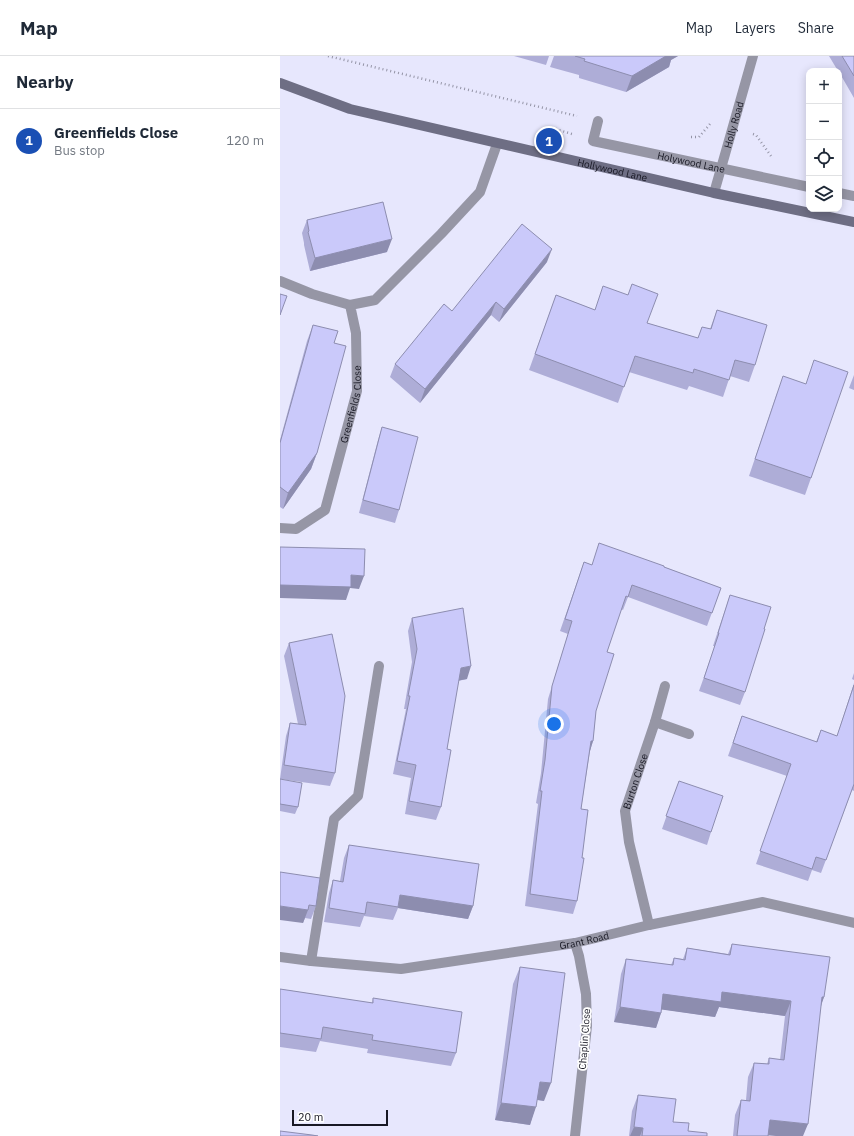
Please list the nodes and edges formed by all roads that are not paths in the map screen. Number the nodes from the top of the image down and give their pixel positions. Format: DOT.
graph roads {
  1 [pos="753,56"];
  2 [pos="280,84"];
  3 [pos="598,121"];
  4 [pos="497,144"];
  5 [pos="721,168"];
  6 [pos="806,186"];
  7 [pos="714,193"];
  8 [pos="842,194"];
  9 [pos="854,196"];
  10 [pos="854,222"];
  11 [pos="280,281"];
  12 [pos="350,305"];
  13 [pos="280,528"];
  14 [pos="379,666"];
  15 [pos="665,686"];
  16 [pos="654,722"];
  17 [pos="689,734"];
  18 [pos="854,923"];
  19 [pos="649,925"];
  20 [pos="575,943"];
  21 [pos="280,957"];
  22 [pos="311,961"];
  23 [pos="575,1136"];
  1 -- 5 [label="street, Holly Road"];
  2 -- 4 [label="main road, Hollywood Lane"];
  3 -- 5 [label="street, Holywood Lane"];
  4 -- 7 [label="main road, Hollywood Lane"];
  4 -- 12 [label="street"];
  5 -- 6 [label="street, Holywood Lane"];
  5 -- 7 [label="street, Holly Road"];
  7 -- 10 [label="main road, Hollywood Lane"];
  8 -- 9 [label="street"];
  11 -- 12 [label="street"];
  12 -- 13 [label="street, Greenfields Close"];
  14 -- 22 [label="street"];
  15 -- 16 [label="street, Burton Close"];
  16 -- 17 [label="street"];
  16 -- 19 [label="street, Burton Close"];
  18 -- 19 [label="street, Grant Road"];
  19 -- 20 [label="street, Grant Road"];
  20 -- 22 [label="street, Grant Road"];
  20 -- 23 [label="street, Chaplin Close"];
  21 -- 22 [label="street, Grant Road"];
}
